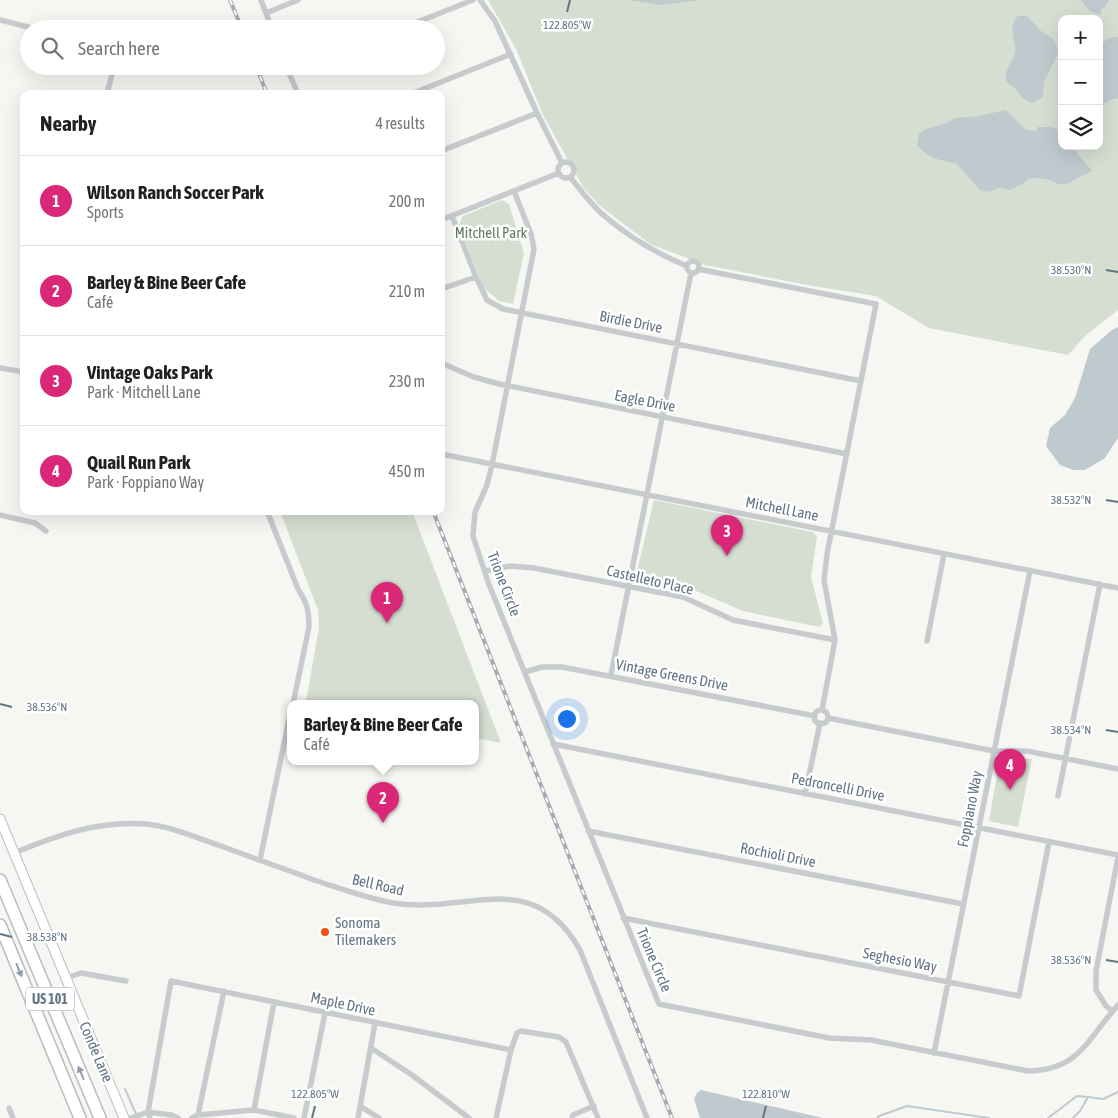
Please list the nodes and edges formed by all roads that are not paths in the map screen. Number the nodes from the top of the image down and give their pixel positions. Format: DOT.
graph roads {
  1 [pos="261,0"];
  2 [pos="298,0"];
  3 [pos="473,0"];
  4 [pos="480,0"];
  5 [pos="266,13"];
  6 [pos="0,20"];
  7 [pos="269,20"];
  8 [pos="423,20"];
  9 [pos="20,25"];
  10 [pos="511,54"];
  11 [pos="112,75"];
  12 [pos="290,75"];
  13 [pos="108,90"];
  14 [pos="296,90"];
  15 [pos="421,90"];
  16 [pos="537,113"];
  17 [pos="445,149"];
  18 [pos="562,163"];
  19 [pos="559,174"];
  20 [pos="570,177"];
  21 [pos="514,191"];
  22 [pos="452,216"];
  23 [pos="445,219"];
  24 [pos="687,266"];
  25 [pos="698,269"];
  26 [pos="691,273"];
  27 [pos="476,277"];
  28 [pos="445,288"];
  29 [pos="522,313"];
  30 [pos="677,344"];
  31 [pos="445,365"];
  32 [pos="0,368"];
  33 [pos="20,371"];
  34 [pos="861,381"];
  35 [pos="507,386"];
  36 [pos="663,417"];
  37 [pos="847,454"];
  38 [pos="445,455"];
  39 [pos="492,465"];
  40 [pos="647,495"];
  41 [pos="0,515"];
  42 [pos="269,515"];
  43 [pos="46,531"];
  44 [pos="831,531"];
  45 [pos="944,554"];
  46 [pos="485,571"];
  47 [pos="1030,571"];
  48 [pos="1100,584"];
  49 [pos="629,587"];
  50 [pos="1118,588"];
  51 [pos="835,640"];
  52 [pos="927,641"];
  53 [pos="525,672"];
  54 [pos="611,675"];
  55 [pos="294,700"];
  56 [pos="822,710"];
  57 [pos="815,716"];
  58 [pos="828,718"];
  59 [pos="820,724"];
  60 [pos="287,729"];
  61 [pos="553,744"];
  62 [pos="994,751"];
  63 [pos="1066,759"];
  64 [pos="1118,770"];
  65 [pos="805,794"];
  66 [pos="1058,796"];
  67 [pos="0,819"];
  68 [pos="979,828"];
  69 [pos="588,831"];
  70 [pos="1049,842"];
  71 [pos="14,853"];
  72 [pos="1118,856"];
  73 [pos="260,860"];
  74 [pos="0,880"];
  75 [pos="964,904"];
  76 [pos="623,918"];
  77 [pos="0,925"];
  78 [pos="66,978"];
  79 [pos="126,982"];
  80 [pos="948,982"];
  81 [pos="224,991"];
  82 [pos="274,1002"];
  83 [pos="1118,1005"];
  84 [pos="1112,1011"];
  85 [pos="325,1013"];
  86 [pos="375,1023"];
  87 [pos="371,1048"];
  88 [pos="511,1050"];
  89 [pos="934,1053"];
  90 [pos="360,1106"];
  91 [pos="594,1106"];
  92 [pos="10,1108"];
  93 [pos="254,1110"];
  94 [pos="149,1115"];
  95 [pos="195,1116"];
  96 [pos="269,1116"];
  97 [pos="13,1118"];
  98 [pos="80,1118"];
  99 [pos="100,1118"];
  100 [pos="124,1118"];
  101 [pos="132,1118"];
  102 [pos="178,1118"];
  103 [pos="294,1118"];
  104 [pos="304,1118"];
  105 [pos="358,1118"];
  106 [pos="380,1118"];
  107 [pos="469,1118"];
  108 [pos="496,1118"];
  109 [pos="572,1118"];
  110 [pos="598,1118"];
  111 [pos="648,1118"];
  1 -- 5 [label="street"];
  2 -- 5 [label="street"];
  3 -- 8 [label="street"];
  4 -- 10 [label="street"];
  5 -- 7 [label="street"];
  6 -- 9 [label="street"];
  10 -- 15 [label="street"];
  10 -- 16 [label="street"];
  11 -- 13 [label="street"];
  12 -- 14 [label="street"];
  16 -- 17 [label="street"];
  16 -- 18 [label="street"];
  18 -- 19 [label="street"];
  18 -- 20 [label="street"];
  19 -- 20 [label="street"];
  19 -- 21 [label="street"];
  20 -- 24 [label="street"];
  21 -- 22 [label="street"];
  21 -- 29 [label="street, Trione Circle"];
  22 -- 23 [label="street"];
  22 -- 27 [label="street, Birdie Drive"];
  24 -- 25 [label="street"];
  24 -- 26 [label="street"];
  25 -- 26 [label="street"];
  25 -- 34 [label="street"];
  26 -- 30 [label="street"];
  27 -- 28 [label="street"];
  27 -- 29 [label="street, Birdie Drive"];
  29 -- 30 [label="street, Birdie Drive"];
  29 -- 35 [label="street, Trione Circle"];
  30 -- 34 [label="street, Birdie Drive"];
  30 -- 36 [label="street"];
  31 -- 35 [label="street, Eagle Drive"];
  32 -- 33 [label="street"];
  34 -- 37 [label="street"];
  35 -- 36 [label="street, Eagle Drive"];
  35 -- 39 [label="street, Trione Circle"];
  36 -- 37 [label="street, Eagle Drive"];
  36 -- 40 [label="street"];
  37 -- 44 [label="street"];
  38 -- 39 [label="street, Mitchell Lane"];
  39 -- 40 [label="street, Mitchell Lane"];
  39 -- 46 [label="street, Trione Circle"];
  40 -- 44 [label="street, Mitchell Lane"];
  40 -- 49 [label="street"];
  41 -- 43 [label="street"];
  42 -- 55 [label="street"];
  44 -- 45 [label="street, Mitchell Lane"];
  44 -- 51 [label="street"];
  45 -- 47 [label="street, Mitchell Lane"];
  45 -- 52 [label="street"];
  46 -- 49 [label="street, Castelleto Place"];
  46 -- 53 [label="street, Trione Circle"];
  47 -- 48 [label="street, Mitchell Lane"];
  47 -- 62 [label="street, Foppiano Way"];
  48 -- 50 [label="street, Mitchell Lane"];
  48 -- 63 [label="street"];
  49 -- 51 [label="street, Castelleto Place"];
  49 -- 54 [label="street"];
  51 -- 56 [label="street"];
  53 -- 54 [label="street, Vintage Greens Drive"];
  53 -- 61 [label="street, Trione Circle"];
  54 -- 57 [label="street, Vintage Greens Drive"];
  56 -- 57 [label="street"];
  56 -- 58 [label="street"];
  57 -- 59 [label="street"];
  58 -- 59 [label="street"];
  58 -- 62 [label="street"];
  59 -- 65 [label="street"];
  60 -- 73 [label="street"];
  61 -- 65 [label="street, Pedroncelli Drive"];
  61 -- 69 [label="street, Trione Circle"];
  62 -- 63 [label="street"];
  62 -- 68 [label="street, Foppiano Way"];
  63 -- 64 [label="street"];
  63 -- 66 [label="street"];
  65 -- 68 [label="street, Pedroncelli Drive"];
  67 -- 71 [label="street, Conde Lane"];
  68 -- 70 [label="street, Pedroncelli Drive"];
  68 -- 75 [label="street, Foppiano Way"];
  69 -- 75 [label="street, Rochioli Drive"];
  69 -- 76 [label="street, Trione Circle"];
  70 -- 72 [label="street, Pedroncelli Drive"];
  70 -- 80 [label="street, Seghesio Way"];
  71 -- 73 [label="street, Bell Road"];
  71 -- 78 [label="street, Conde Lane"];
  72 -- 84 [label="street"];
  73 -- 111 [label="street, Bell Road"];
  99 -- 74 [label="highway, US 101, one-way"];
  75 -- 80 [label="street, Foppiano Way"];
  76 -- 80 [label="street, Seghesio Way"];
  76 -- 89 [label="street, Trione Circle"];
  77 -- 98 [label="highway, US 101, one-way"];
  78 -- 79 [label="street"];
  78 -- 100 [label="street, Conde Lane"];
  80 -- 89 [label="street, Foppiano Way"];
  81 -- 82 [label="street, Maple Drive"];
  81 -- 94 [label="street, Maple Drive"];
  81 -- 95 [label="street"];
  82 -- 85 [label="street, Maple Drive"];
  82 -- 93 [label="street"];
  83 -- 84 [label="street, Trione Circle"];
  84 -- 89 [label="street, Trione Circle"];
  85 -- 86 [label="street, Maple Drive"];
  85 -- 104 [label="street"];
  86 -- 87 [label="street"];
  86 -- 88 [label="street, Maple Drive"];
  87 -- 90 [label="street"];
  87 -- 107 [label="street"];
  88 -- 91 [label="street"];
  88 -- 108 [label="street"];
  90 -- 105 [label="street"];
  90 -- 106 [label="street"];
  91 -- 109 [label="street"];
  91 -- 110 [label="street"];
  92 -- 97 [label="street"];
  93 -- 95 [label="street"];
  93 -- 96 [label="street"];
  94 -- 101 [label="street"];
  94 -- 102 [label="street"];
  96 -- 103 [label="street"];
}
